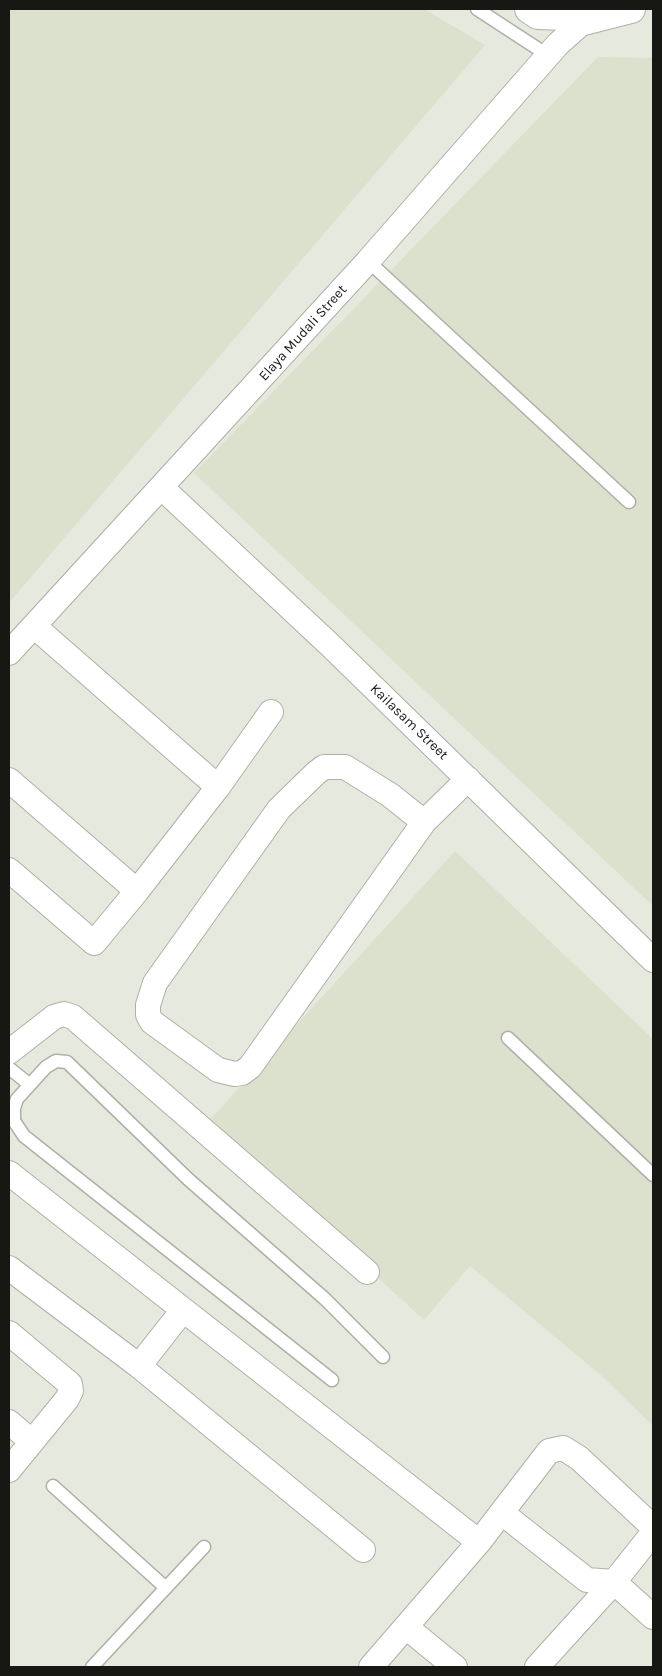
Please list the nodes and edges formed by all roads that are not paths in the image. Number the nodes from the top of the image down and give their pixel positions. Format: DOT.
graph roads {
  1 [pos="477,9"];
  2 [pos="529,9"];
  3 [pos="631,9"];
  4 [pos="576,14"];
  5 [pos="549,56"];
  6 [pos="368,261"];
  7 [pos="161,487"];
  8 [pos="629,502"];
  9 [pos="34,626"];
  10 [pos="9,653"];
  11 [pos="271,712"];
  12 [pos="468,779"];
  13 [pos="9,780"];
  14 [pos="218,787"];
  15 [pos="424,822"];
  16 [pos="9,870"];
  17 [pos="137,892"];
  18 [pos="653,960"];
  19 [pos="508,1038"];
  20 [pos="9,1052"];
  21 [pos="9,1068"];
  22 [pos="29,1084"];
  23 [pos="9,1173"];
  24 [pos="653,1175"];
  25 [pos="9,1268"];
  26 [pos="367,1272"];
  27 [pos="183,1310"];
  28 [pos="9,1333"];
  29 [pos="383,1357"];
  30 [pos="139,1366"];
  31 [pos="332,1380"];
  32 [pos="9,1422"];
  33 [pos="32,1442"];
  34 [pos="9,1470"];
  35 [pos="52,1486"];
  36 [pos="502,1513"];
  37 [pos="653,1527"];
  38 [pos="653,1533"];
  39 [pos="479,1542"];
  40 [pos="204,1547"];
  41 [pos="363,1550"];
  42 [pos="614,1582"];
  43 [pos="166,1588"];
  44 [pos="653,1617"];
  45 [pos="406,1627"];
  46 [pos="92,1667"];
  47 [pos="371,1667"];
  48 [pos="455,1667"];
  49 [pos="537,1667"];
  1 -- 5 [label="lane"];
  2 -- 4 [label="main road"];
  3 -- 4 [label="main road"];
  4 -- 5 [label="street, Elaya Mudali Street"];
  5 -- 6 [label="street, Elaya Mudali Street"];
  6 -- 7 [label="street, Elaya Mudali Street"];
  6 -- 8 [label="lane"];
  7 -- 9 [label="street, Elaya Mudali Street"];
  7 -- 12 [label="street, Kailasam Street"];
  9 -- 10 [label="street, Elaya Mudali Street"];
  9 -- 14 [label="street"];
  11 -- 14 [label="street"];
  12 -- 15 [label="street"];
  12 -- 18 [label="street, Kailasam Street"];
  13 -- 17 [label="street"];
  14 -- 17 [label="street"];
  15 -- 15 [label="street"];
  16 -- 17 [label="street"];
  19 -- 24 [label="lane"];
  20 -- 26 [label="street"];
  21 -- 22 [label="lane"];
  22 -- 29 [label="lane"];
  22 -- 31 [label="lane"];
  23 -- 27 [label="street"];
  25 -- 30 [label="street"];
  27 -- 30 [label="street"];
  27 -- 39 [label="street"];
  28 -- 33 [label="street"];
  30 -- 41 [label="street"];
  32 -- 33 [label="street"];
  33 -- 34 [label="street"];
  35 -- 43 [label="lane"];
  36 -- 37 [label="street"];
  36 -- 39 [label="street"];
  36 -- 42 [label="street"];
  38 -- 42 [label="street"];
  39 -- 45 [label="street"];
  40 -- 43 [label="lane"];
  42 -- 44 [label="street"];
  42 -- 49 [label="street"];
  43 -- 46 [label="lane"];
  45 -- 47 [label="street"];
  45 -- 48 [label="street"];
}
